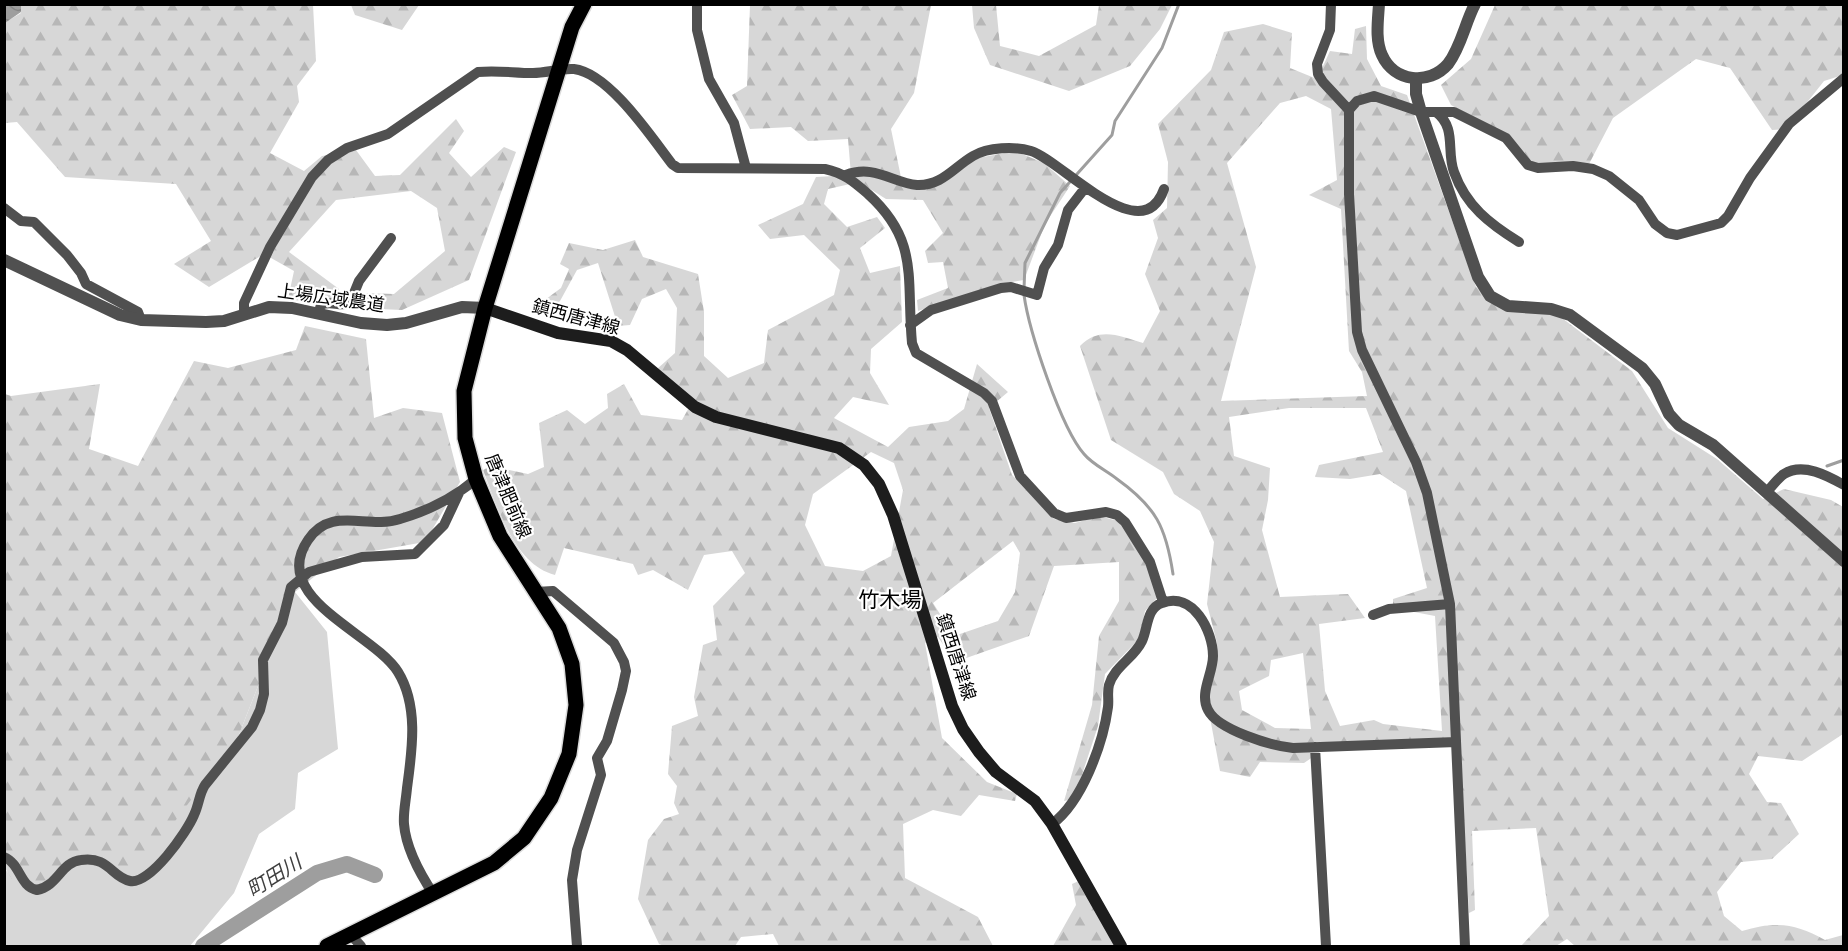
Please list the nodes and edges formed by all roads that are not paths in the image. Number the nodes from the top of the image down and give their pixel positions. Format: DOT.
graph roads {
  1 [pos="584,4"];
  2 [pos="697,4"];
  3 [pos="1331,4"];
  4 [pos="1379,4"];
  5 [pos="1475,4"];
  6 [pos="558,72"];
  7 [pos="1844,78"];
  8 [pos="1416,79"];
  9 [pos="1349,111"];
  10 [pos="1421,111"];
  11 [pos="1436,112"];
  12 [pos="746,168"];
  13 [pos="846,175"];
  14 [pos="1082,186"];
  15 [pos="1164,189"];
  16 [pos="4,208"];
  17 [pos="391,238"];
  18 [pos="1520,242"];
  19 [pos="4,260"];
  20 [pos="484,308"];
  21 [pos="244,313"];
  22 [pos="318,314"];
  23 [pos="141,320"];
  24 [pos="910,325"];
  25 [pos="476,479"];
  26 [pos="1844,485"];
  27 [pos="1767,492"];
  28 [pos="459,493"];
  29 [pos="1844,561"];
  30 [pos="300,577"];
  31 [pos="536,592"];
  32 [pos="1163,602"];
  33 [pos="1450,604"];
  34 [pos="1373,615"];
  35 [pos="1456,742"];
  36 [pos="1315,747"];
  37 [pos="1052,824"];
  38 [pos="4,857"];
  39 [pos="434,895"];
  40 [pos="356,941"];
  41 [pos="327,946"];
  42 [pos="577,946"];
  43 [pos="1121,946"];
  44 [pos="1326,946"];
  45 [pos="1465,946"];
  1 -- 6 [label="main road, 唐津肥前線"];
  2 -- 12 [label="street"];
  3 -- 9 [label="street"];
  4 -- 8 [label="street"];
  5 -- 8 [label="street"];
  6 -- 12 [label="street"];
  6 -- 20 [label="main road, 唐津肥前線"];
  6 -- 21 [label="street"];
  7 -- 11 [label="street"];
  8 -- 10 [label="street"];
  9 -- 10 [label="street"];
  9 -- 33 [label="street"];
  10 -- 11 [label="street"];
  10 -- 27 [label="street"];
  11 -- 18 [label="street"];
  12 -- 13 [label="street"];
  13 -- 14 [label="street"];
  13 -- 24 [label="street"];
  14 -- 15 [label="street"];
  14 -- 24 [label="street"];
  16 -- 23 [label="street"];
  17 -- 22 [label="street"];
  19 -- 23 [label="street, 上場広域農道"];
  20 -- 22 [label="street, 上場広域農道"];
  20 -- 25 [label="main road, 唐津肥前線"];
  20 -- 37 [label="main road, 鎮西唐津線"];
  21 -- 22 [label="street, 上場広域農道"];
  21 -- 23 [label="street, 上場広域農道"];
  24 -- 32 [label="street"];
  25 -- 28 [label="street"];
  25 -- 31 [label="main road, 唐津肥前線"];
  26 -- 27 [label="street"];
  27 -- 29 [label="street"];
  28 -- 30 [label="street"];
  28 -- 30 [label="street"];
  30 -- 38 [label="street"];
  30 -- 39 [label="street"];
  31 -- 39 [label="main road, 唐津肥前線"];
  31 -- 42 [label="street"];
  32 -- 36 [label="street"];
  32 -- 37 [label="street"];
  33 -- 34 [label="street"];
  33 -- 35 [label="street"];
  35 -- 36 [label="street"];
  35 -- 45 [label="street"];
  36 -- 44 [label="street"];
  37 -- 43 [label="main road, 鎮西唐津線"];
  39 -- 40 [label="main road, 唐津肥前線"];
  40 -- 41 [label="main road, 唐津肥前線"];
}
